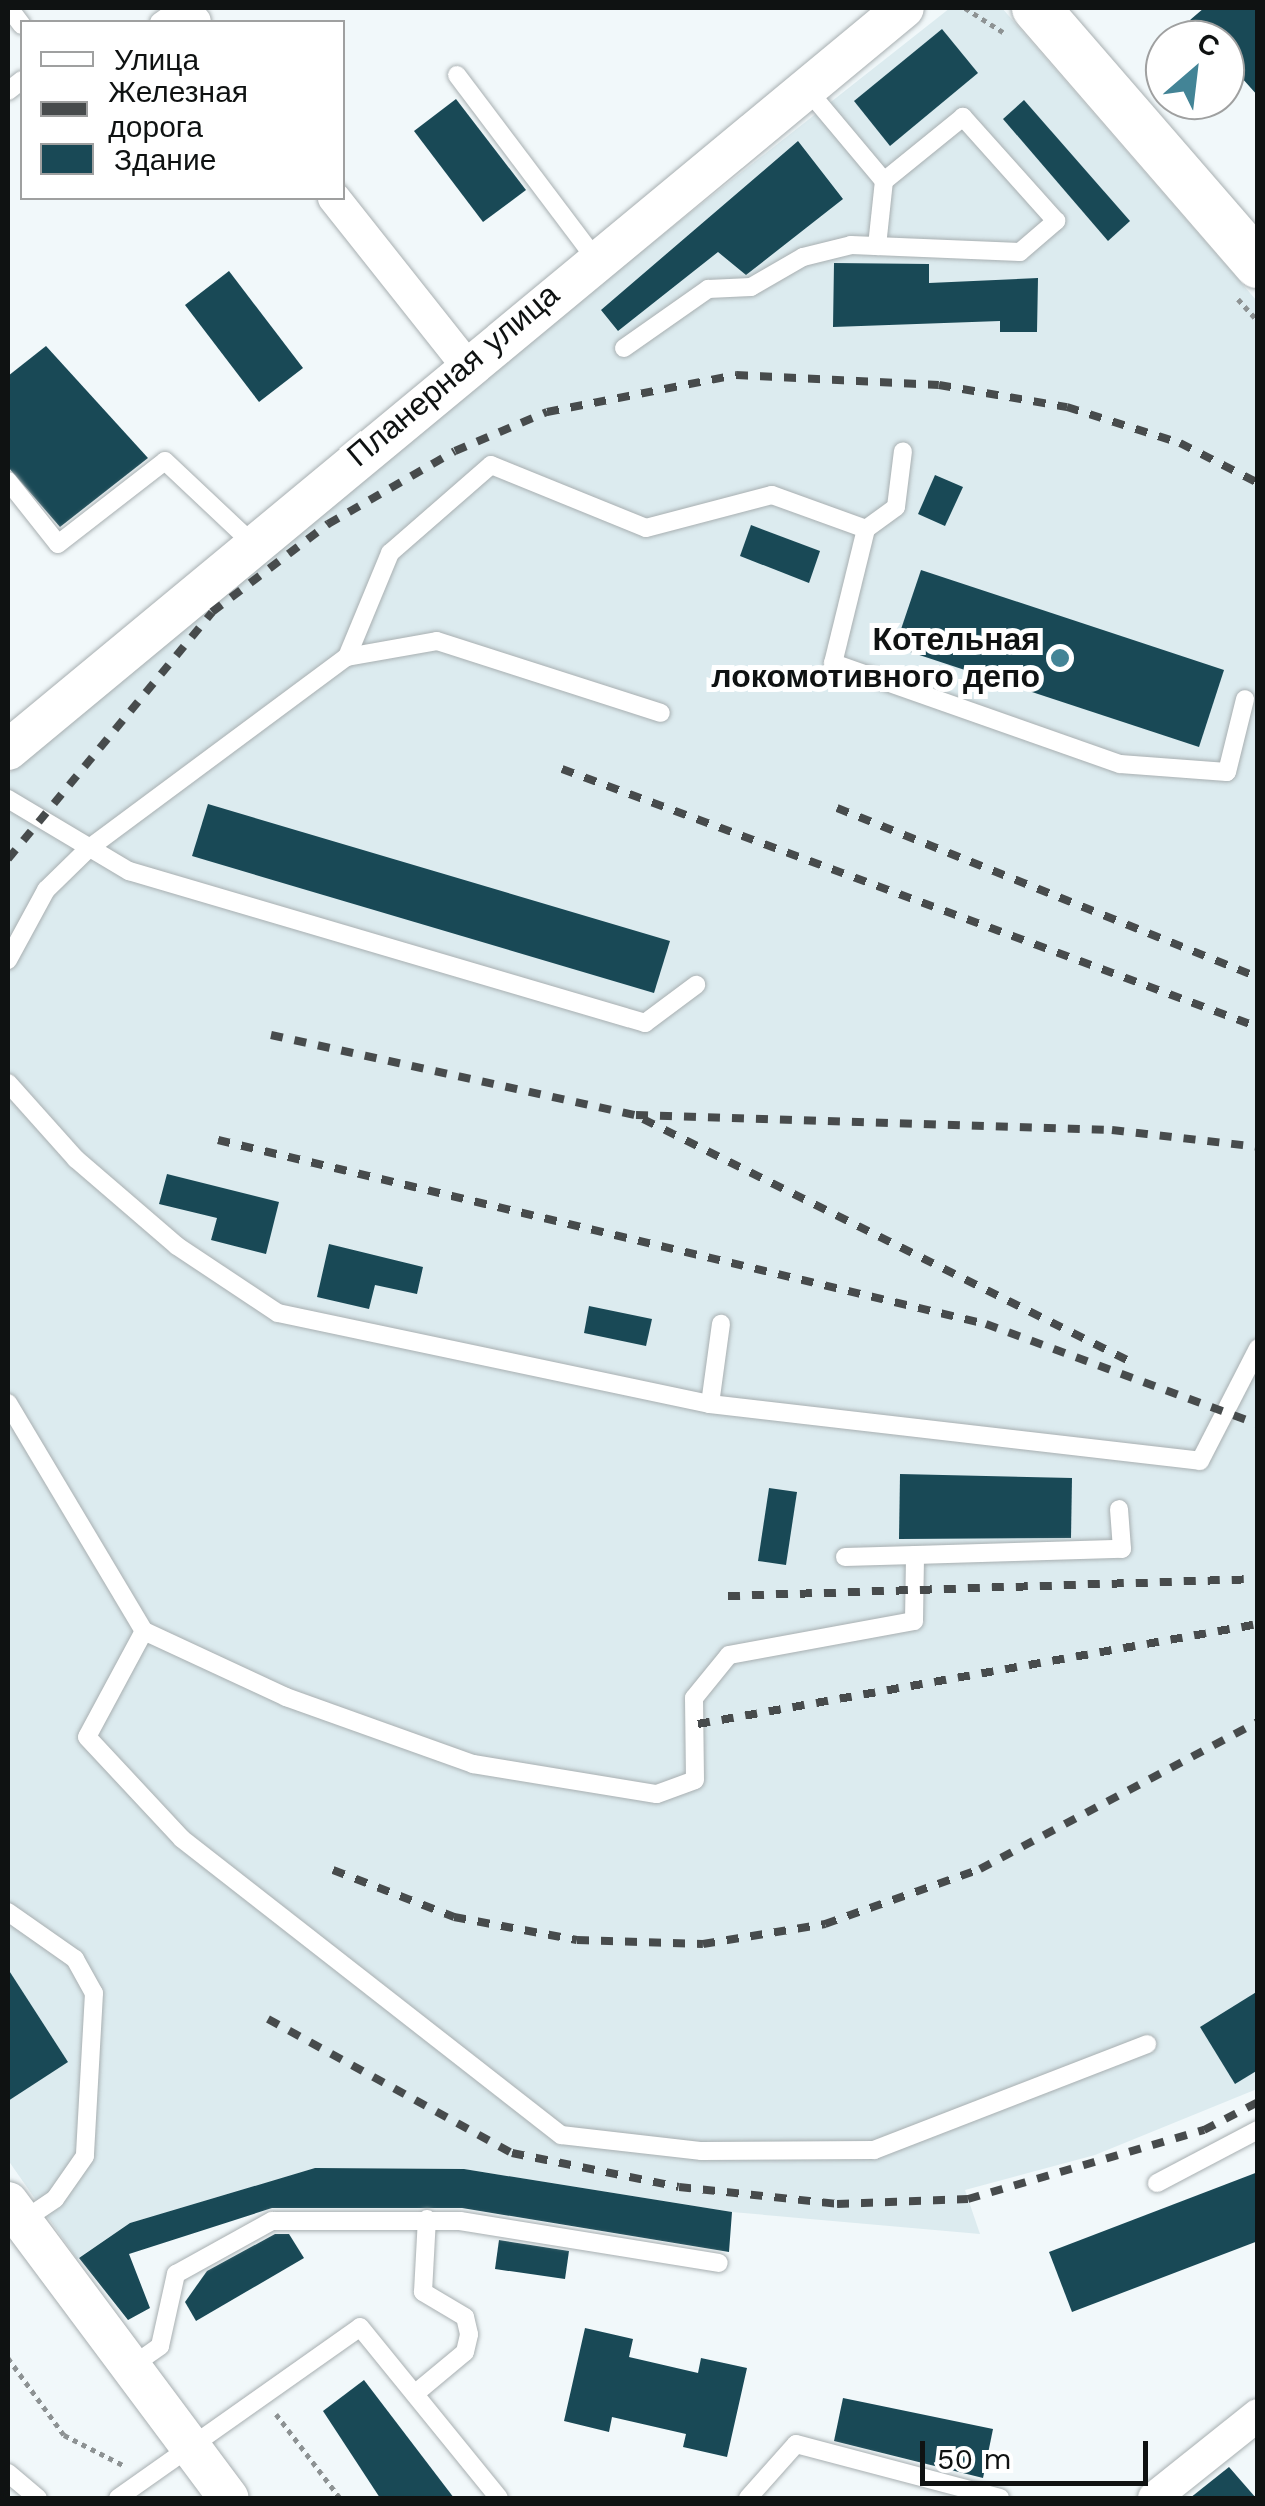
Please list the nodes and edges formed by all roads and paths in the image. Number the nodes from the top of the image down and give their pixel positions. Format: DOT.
graph roads {
  1 [pos="904,8"];
  2 [pos="1036,8"];
  3 [pos="457,76"];
  4 [pos="806,88"];
  5 [pos="884,181"];
  6 [pos="336,200"];
  7 [pos="877,246"];
  8 [pos="594,258"];
  9 [pos="1258,264"];
  10 [pos="624,348"];
  11 [pos="465,363"];
  12 [pos="903,450"];
  13 [pos="8,481"];
  14 [pos="866,529"];
  15 [pos="252,543"];
  16 [pos="347,657"];
  17 [pos="1246,699"];
  18 [pos="660,712"];
  19 [pos="8,750"];
  20 [pos="8,798"];
  21 [pos="88,849"];
  22 [pos="8,960"];
  23 [pos="696,986"];
  24 [pos="8,1083"];
  25 [pos="721,1324"];
  26 [pos="1255,1361"];
  27 [pos="8,1403"];
  28 [pos="710,1404"];
  29 [pos="1119,1509"];
  30 [pos="915,1555"];
  31 [pos="845,1558"];
  32 [pos="144,1631"];
  33 [pos="8,1912"];
  34 [pos="1147,2044"];
  35 [pos="1258,2130"];
  36 [pos="1157,2183"];
  37 [pos="15,2212"];
  38 [pos="427,2220"];
  39 [pos="720,2263"];
  40 [pos="8,2358"];
  41 [pos="129,2369"];
  42 [pos="259,2392"];
  43 [pos="418,2392"];
  44 [pos="1258,2414"];
  45 [pos="187,2446"];
  46 [pos="8,2473"];
  47 [pos="147,2478"];
  48 [pos="38,2498"];
  49 [pos="118,2498"];
  50 [pos="229,2498"];
  51 [pos="340,2498"];
  52 [pos="500,2498"];
  53 [pos="748,2498"];
  54 [pos="1000,2498"];
  55 [pos="1154,2498"];
  1 -- 4 [label="street, Планерная улица"];
  2 -- 9 [label="main road"];
  3 -- 8 [label="lane"];
  4 -- 5 [label="lane"];
  4 -- 8 [label="street, Планерная улица"];
  5 -- 7 [label="lane"];
  5 -- 7 [label="lane"];
  6 -- 11 [label="street"];
  7 -- 10 [label="lane"];
  8 -- 11 [label="street, Планерная улица"];
  11 -- 15 [label="street, Планерная улица"];
  12 -- 14 [label="lane"];
  13 -- 15 [label="lane"];
  14 -- 16 [label="lane"];
  14 -- 17 [label="lane"];
  15 -- 19 [label="street, Планерная улица"];
  16 -- 18 [label="lane"];
  16 -- 21 [label="lane"];
  20 -- 21 [label="lane"];
  21 -- 22 [label="lane"];
  21 -- 23 [label="lane"];
  24 -- 28 [label="lane"];
  25 -- 28 [label="lane"];
  26 -- 28 [label="lane"];
  27 -- 32 [label="lane"];
  29 -- 30 [label="lane"];
  30 -- 31 [label="lane"];
  30 -- 32 [label="lane"];
  32 -- 34 [label="lane"];
  33 -- 37 [label="lane"];
  35 -- 36 [label="lane"];
  37 -- 41 [label="street"];
  38 -- 39 [label="lane"];
  38 -- 41 [label="lane"];
  38 -- 43 [label="lane"];
  40 -- 47 [label="path"];
  41 -- 45 [label="street"];
  42 -- 43 [label="lane"];
  42 -- 45 [label="lane"];
  42 -- 51 [label="path"];
  43 -- 52 [label="lane"];
  44 -- 55 [label="street"];
  45 -- 47 [label="lane"];
  45 -- 50 [label="street"];
  46 -- 48 [label="lane"];
  47 -- 49 [label="lane"];
  53 -- 54 [label="lane"];
}
